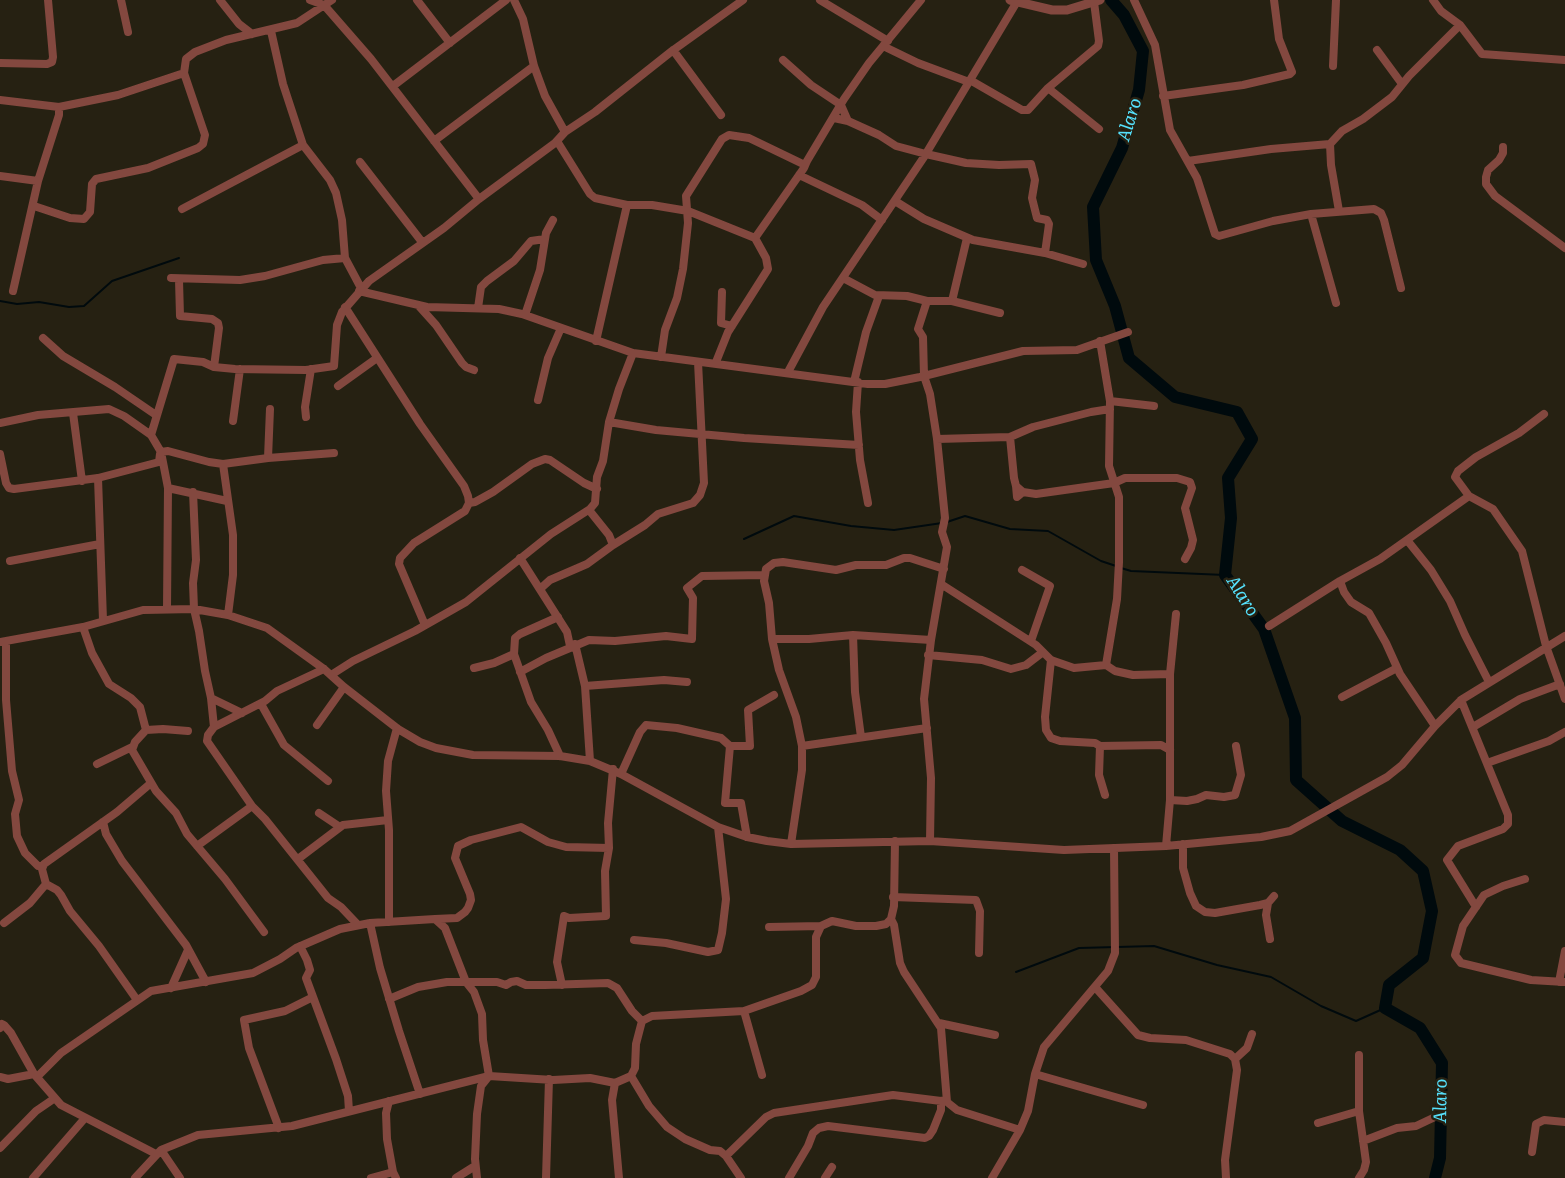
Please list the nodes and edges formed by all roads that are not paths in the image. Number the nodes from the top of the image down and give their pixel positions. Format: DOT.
graph roads {
  1 [pos="48,0"];
  2 [pos="121,0"];
  3 [pos="220,0"];
  4 [pos="310,0"];
  5 [pos="417,0"];
  6 [pos="506,0"];
  7 [pos="514,0"];
  8 [pos="743,0"];
  9 [pos="820,0"];
  10 [pos="921,0"];
  11 [pos="1134,0"];
  12 [pos="1274,0"];
  13 [pos="1336,0"];
  14 [pos="1433,0"];
  15 [pos="1015,1"];
  16 [pos="1097,1"];
  17 [pos="328,2"];
  18 [pos="1460,25"];
  19 [pos="271,31"];
  20 [pos="128,32"];
  21 [pos="252,34"];
  22 [pos="450,43"];
  23 [pos="885,43"];
  24 [pos="674,50"];
  25 [pos="1377,50"];
  26 [pos="783,60"];
  27 [pos="1565,60"];
  28 [pos="0,63"];
  29 [pos="534,66"];
  30 [pos="1333,66"];
  31 [pos="184,73"];
  32 [pos="970,81"];
  33 [pos="1402,84"];
  34 [pos="393,86"];
  35 [pos="1048,88"];
  36 [pos="1163,96"];
  37 [pos="0,100"];
  38 [pos="841,105"];
  39 [pos="59,107"];
  40 [pos="721,115"];
  41 [pos="834,118"];
  42 [pos="848,121"];
  43 [pos="1099,129"];
  44 [pos="565,132"];
  45 [pos="434,141"];
  46 [pos="557,141"];
  47 [pos="1330,144"];
  48 [pos="303,145"];
  49 [pos="1503,147"];
  50 [pos="926,154"];
  51 [pos="1188,161"];
  52 [pos="360,162"];
  53 [pos="806,165"];
  54 [pos="799,175"];
  55 [pos="0,176"];
  56 [pos="38,181"];
  57 [pos="479,199"];
  58 [pos="895,201"];
  59 [pos="627,205"];
  60 [pos="34,206"];
  61 [pos="182,209"];
  62 [pos="1340,211"];
  63 [pos="688,212"];
  64 [pos="1311,213"];
  65 [pos="553,220"];
  66 [pos="882,220"];
  67 [pos="545,238"];
  68 [pos="754,238"];
  69 [pos="967,238"];
  70 [pos="422,242"];
  71 [pos="1565,248"];
  72 [pos="1045,253"];
  73 [pos="345,258"];
  74 [pos="1083,264"];
  75 [pos="843,278"];
  76 [pos="1401,288"];
  77 [pos="360,290"];
  78 [pos="13,291"];
  79 [pos="722,292"];
  80 [pos="879,296"];
  81 [pos="952,301"];
  82 [pos="927,302"];
  83 [pos="1336,303"];
  84 [pos="418,305"];
  85 [pos="345,307"];
  86 [pos="478,308"];
  87 [pos="1000,314"];
  88 [pos="525,315"];
  89 [pos="732,326"];
  90 [pos="561,328"];
  91 [pos="1128,332"];
  92 [pos="43,338"];
  93 [pos="596,341"];
  94 [pos="1100,341"];
  95 [pos="633,353"];
  96 [pos="661,357"];
  97 [pos="377,358"];
  98 [pos="698,362"];
  99 [pos="716,362"];
  100 [pos="214,367"];
  101 [pos="240,369"];
  102 [pos="311,369"];
  103 [pos="474,370"];
  104 [pos="788,372"];
  105 [pos="924,376"];
  106 [pos="856,382"];
  107 [pos="338,386"];
  108 [pos="538,400"];
  109 [pos="1110,405"];
  110 [pos="1154,406"];
  111 [pos="270,409"];
  112 [pos="73,413"];
  113 [pos="1544,414"];
  114 [pos="156,415"];
  115 [pos="306,417"];
  116 [pos="233,421"];
  117 [pos="609,422"];
  118 [pos="0,423"];
  119 [pos="702,433"];
  120 [pos="151,435"];
  121 [pos="1010,437"];
  122 [pos="937,439"];
  123 [pos="859,445"];
  124 [pos="161,452"];
  125 [pos="334,453"];
  126 [pos="0,454"];
  127 [pos="268,458"];
  128 [pos="223,464"];
  129 [pos="98,477"];
  130 [pos="82,481"];
  131 [pos="1114,483"];
  132 [pos="168,488"];
  133 [pos="597,489"];
  134 [pos="193,492"];
  135 [pos="1469,496"];
  136 [pos="227,501"];
  137 [pos="469,503"];
  138 [pos="868,503"];
  139 [pos="589,510"];
  140 [pos="1407,540"];
  141 [pos="100,544"];
  142 [pos="614,545"];
  143 [pos="520,558"];
  144 [pos="1185,559"];
  145 [pos="10,561"];
  146 [pos="944,568"];
  147 [pos="1022,570"];
  148 [pos="764,574"];
  149 [pos="1340,581"];
  150 [pos="940,584"];
  151 [pos="540,589"];
  152 [pos="167,609"];
  153 [pos="194,609"];
  154 [pos="1176,614"];
  155 [pos="228,615"];
  156 [pos="558,617"];
  157 [pos="103,620"];
  158 [pos="425,625"];
  159 [pos="1269,626"];
  160 [pos="83,627"];
  161 [pos="853,635"];
  162 [pos="1565,636"];
  163 [pos="772,639"];
  164 [pos="931,640"];
  165 [pos="1031,641"];
  166 [pos="3,642"];
  167 [pos="573,645"];
  168 [pos="1546,646"];
  169 [pos="1043,652"];
  170 [pos="514,654"];
  171 [pos="928,655"];
  172 [pos="1051,660"];
  173 [pos="1106,665"];
  174 [pos="474,668"];
  175 [pos="1397,668"];
  176 [pos="324,669"];
  177 [pos="520,672"];
  178 [pos="1170,674"];
  179 [pos="331,675"];
  180 [pos="687,682"];
  181 [pos="1489,682"];
  182 [pos="1560,684"];
  183 [pos="585,686"];
  184 [pos="344,687"];
  185 [pos="774,695"];
  186 [pos="1342,697"];
  187 [pos="211,698"];
  188 [pos="1565,699"];
  189 [pos="1461,700"];
  190 [pos="261,704"];
  191 [pos="242,713"];
  192 [pos="317,725"];
  193 [pos="1435,726"];
  194 [pos="1473,727"];
  195 [pos="214,728"];
  196 [pos="396,728"];
  197 [pos="927,728"];
  198 [pos="146,730"];
  199 [pos="188,731"];
  200 [pos="1565,732"];
  201 [pos="861,737"];
  202 [pos="730,746"];
  203 [pos="802,746"];
  204 [pos="1100,746"];
  205 [pos="1236,746"];
  206 [pos="132,747"];
  207 [pos="1170,750"];
  208 [pos="560,756"];
  209 [pos="591,761"];
  210 [pos="1487,763"];
  211 [pos="97,764"];
  212 [pos="613,770"];
  213 [pos="621,774"];
  214 [pos="328,780"];
  215 [pos="151,783"];
  216 [pos="1105,795"];
  217 [pos="1170,800"];
  218 [pos="252,806"];
  219 [pos="319,813"];
  220 [pos="388,820"];
  221 [pos="103,822"];
  222 [pos="340,827"];
  223 [pos="718,827"];
  224 [pos="747,837"];
  225 [pos="895,841"];
  226 [pos="930,841"];
  227 [pos="791,844"];
  228 [pos="1182,844"];
  229 [pos="197,846"];
  230 [pos="1166,846"];
  231 [pos="609,848"];
  232 [pos="1114,848"];
  233 [pos="298,859"];
  234 [pos="43,866"];
  235 [pos="1526,879"];
  236 [pos="46,884"];
  237 [pos="1274,896"];
  238 [pos="893,897"];
  239 [pos="1268,903"];
  240 [pos="1476,907"];
  241 [pos="435,919"];
  242 [pos="891,919"];
  243 [pos="450,920"];
  244 [pos="389,922"];
  245 [pos="4,923"];
  246 [pos="370,923"];
  247 [pos="358,925"];
  248 [pos="821,926"];
  249 [pos="769,927"];
  250 [pos="445,928"];
  251 [pos="264,932"];
  252 [pos="1270,939"];
  253 [pos="634,940"];
  254 [pos="300,946"];
  255 [pos="188,950"];
  256 [pos="1565,951"];
  257 [pos="979,952"];
  258 [pos="206,982"];
  259 [pos="466,982"];
  260 [pos="1562,982"];
  261 [pos="561,985"];
  262 [pos="1095,987"];
  263 [pos="171,988"];
  264 [pos="313,997"];
  265 [pos="389,999"];
  266 [pos="137,1000"];
  267 [pos="744,1011"];
  268 [pos="642,1021"];
  269 [pos="939,1023"];
  270 [pos="0,1028"];
  271 [pos="1252,1034"];
  272 [pos="995,1035"];
  273 [pos="1359,1055"];
  274 [pos="1235,1059"];
  275 [pos="1035,1074"];
  276 [pos="36,1075"];
  277 [pos="762,1075"];
  278 [pos="489,1076"];
  279 [pos="631,1076"];
  280 [pos="0,1077"];
  281 [pos="549,1079"];
  282 [pos="615,1083"];
  283 [pos="420,1094"];
  284 [pos="55,1098"];
  285 [pos="389,1101"];
  286 [pos="944,1101"];
  287 [pos="1143,1105"];
  288 [pos="349,1111"];
  289 [pos="1359,1111"];
  290 [pos="1435,1117"];
  291 [pos="85,1118"];
  292 [pos="1565,1122"];
  293 [pos="1318,1123"];
  294 [pos="279,1128"];
  295 [pos="1020,1130"];
  296 [pos="1363,1141"];
  297 [pos="0,1148"];
  298 [pos="159,1152"];
  299 [pos="1532,1152"];
  300 [pos="726,1156"];
  301 [pos="476,1166"];
  302 [pos="832,1167"];
  303 [pos="395,1175"];
  304 [pos="33,1178"];
  305 [pos="135,1178"];
  306 [pos="180,1178"];
  307 [pos="371,1178"];
  308 [pos="456,1178"];
  309 [pos="477,1178"];
  310 [pos="546,1178"];
  311 [pos="619,1178"];
  312 [pos="741,1178"];
  313 [pos="789,1178"];
  314 [pos="825,1178"];
  315 [pos="992,1178"];
  316 [pos="1226,1178"];
  317 [pos="1359,1178"];
  1 -- 28 [label="street"];
  2 -- 20 [label="street"];
  3 -- 21 [label="street"];
  4 -- 17 [label="street"];
  5 -- 22 [label="street"];
  6 -- 22 [label="street"];
  7 -- 29 [label="street"];
  8 -- 24 [label="street"];
  9 -- 23 [label="street"];
  10 -- 23 [label="street"];
  11 -- 36 [label="street"];
  12 -- 36 [label="street"];
  13 -- 30 [label="street"];
  14 -- 18 [label="street"];
  15 -- 16 [label="street"];
  15 -- 32 [label="street"];
  16 -- 35 [label="street"];
  17 -- 19 [label="street"];
  17 -- 34 [label="street"];
  18 -- 27 [label="street"];
  18 -- 33 [label="street"];
  19 -- 21 [label="street"];
  19 -- 48 [label="street"];
  21 -- 31 [label="street"];
  22 -- 34 [label="street"];
  23 -- 32 [label="street"];
  23 -- 38 [label="street"];
  24 -- 40 [label="street"];
  24 -- 44 [label="street"];
  25 -- 33 [label="street"];
  26 -- 38 [label="street"];
  29 -- 44 [label="street"];
  29 -- 45 [label="street"];
  31 -- 39 [label="street"];
  31 -- 60 [label="street"];
  32 -- 35 [label="street"];
  32 -- 50 [label="street"];
  33 -- 47 [label="street"];
  34 -- 45 [label="street"];
  35 -- 43 [label="street"];
  36 -- 51 [label="street"];
  37 -- 39 [label="street"];
  38 -- 41 [label="street"];
  38 -- 42 [label="street"];
  39 -- 56 [label="street"];
  41 -- 42 [label="street"];
  41 -- 53 [label="street"];
  42 -- 50 [label="street"];
  44 -- 46 [label="street"];
  45 -- 57 [label="street"];
  46 -- 57 [label="street"];
  46 -- 59 [label="street"];
  47 -- 51 [label="street"];
  47 -- 62 [label="street"];
  48 -- 61 [label="street"];
  48 -- 73 [label="street"];
  49 -- 71 [label="street"];
  50 -- 58 [label="street"];
  50 -- 72 [label="street"];
  51 -- 64 [label="street"];
  52 -- 70 [label="street"];
  53 -- 54 [label="street"];
  53 -- 63 [label="street"];
  54 -- 66 [label="street"];
  54 -- 68 [label="street"];
  55 -- 56 [label="street"];
  56 -- 60 [label="street"];
  57 -- 70 [label="street"];
  58 -- 66 [label="street"];
  58 -- 69 [label="street"];
  59 -- 63 [label="street"];
  59 -- 93 [label="street"];
  60 -- 78 [label="street"];
  62 -- 64 [label="street"];
  62 -- 76 [label="street"];
  63 -- 68 [label="street"];
  63 -- 96 [label="street"];
  64 -- 83 [label="street"];
  65 -- 67 [label="street"];
  66 -- 75 [label="street"];
  67 -- 86 [label="street"];
  67 -- 88 [label="street"];
  68 -- 89 [label="street"];
  69 -- 72 [label="street"];
  69 -- 81 [label="street"];
  70 -- 77 [label="street"];
  72 -- 74 [label="street"];
  73 -- 77 [label="street"];
  73 -- 100 [label="street"];
  75 -- 80 [label="street"];
  75 -- 104 [label="street"];
  77 -- 84 [label="street"];
  77 -- 85 [label="street"];
  79 -- 89 [label="street"];
  80 -- 82 [label="street"];
  80 -- 106 [label="street"];
  81 -- 82 [label="street"];
  81 -- 87 [label="street"];
  82 -- 105 [label="street"];
  84 -- 86 [label="street"];
  84 -- 103 [label="street"];
  85 -- 97 [label="street"];
  85 -- 102 [label="street"];
  86 -- 88 [label="street"];
  88 -- 90 [label="street"];
  89 -- 99 [label="street"];
  90 -- 93 [label="street"];
  90 -- 108 [label="street"];
  91 -- 94 [label="street"];
  92 -- 114 [label="street"];
  93 -- 95 [label="street"];
  94 -- 105 [label="street"];
  94 -- 109 [label="street"];
  95 -- 96 [label="street"];
  95 -- 117 [label="street"];
  96 -- 98 [label="street"];
  97 -- 107 [label="street"];
  97 -- 137 [label="street"];
  98 -- 99 [label="street"];
  98 -- 119 [label="street"];
  99 -- 104 [label="street"];
  100 -- 101 [label="street"];
  100 -- 114 [label="street"];
  101 -- 102 [label="street"];
  101 -- 116 [label="street"];
  102 -- 115 [label="street"];
  104 -- 106 [label="street"];
  105 -- 106 [label="street"];
  105 -- 122 [label="street"];
  106 -- 123 [label="street"];
  109 -- 110 [label="street"];
  109 -- 121 [label="street"];
  109 -- 131 [label="street"];
  111 -- 127 [label="street"];
  112 -- 118 [label="street"];
  112 -- 120 [label="street"];
  112 -- 130 [label="street"];
  113 -- 135 [label="street"];
  114 -- 120 [label="street"];
  117 -- 119 [label="street"];
  117 -- 133 [label="street"];
  119 -- 123 [label="street"];
  119 -- 142 [label="street"];
  120 -- 124 [label="street"];
  121 -- 122 [label="street"];
  121 -- 131 [label="street"];
  122 -- 146 [label="street"];
  123 -- 138 [label="street"];
  124 -- 128 [label="street"];
  124 -- 129 [label="street"];
  124 -- 132 [label="street"];
  125 -- 127 [label="street"];
  126 -- 130 [label="street"];
  127 -- 128 [label="street"];
  128 -- 136 [label="street"];
  129 -- 130 [label="street"];
  129 -- 141 [label="street"];
  131 -- 144 [label="street"];
  131 -- 173 [label="street"];
  132 -- 134 [label="street"];
  132 -- 152 [label="street"];
  133 -- 137 [label="street"];
  133 -- 139 [label="street"];
  134 -- 136 [label="street"];
  134 -- 153 [label="street"];
  135 -- 140 [label="street"];
  135 -- 168 [label="street"];
  136 -- 155 [label="street"];
  137 -- 158 [label="street"];
  139 -- 142 [label="street"];
  139 -- 143 [label="street"];
  140 -- 149 [label="street"];
  140 -- 181 [label="street"];
  141 -- 145 [label="street"];
  141 -- 157 [label="street"];
  142 -- 151 [label="street"];
  143 -- 151 [label="street"];
  143 -- 158 [label="street"];
  146 -- 148 [label="street"];
  146 -- 150 [label="street"];
  147 -- 165 [label="street"];
  148 -- 163 [label="street"];
  148 -- 167 [label="street"];
  149 -- 159 [label="street"];
  149 -- 175 [label="street"];
  150 -- 164 [label="street"];
  150 -- 165 [label="street"];
  151 -- 156 [label="street"];
  152 -- 153 [label="street"];
  152 -- 157 [label="street"];
  153 -- 155 [label="street"];
  153 -- 187 [label="street"];
  154 -- 178 [label="street"];
  155 -- 176 [label="street"];
  156 -- 167 [label="street"];
  156 -- 170 [label="street"];
  157 -- 160 [label="street"];
  158 -- 179 [label="street"];
  160 -- 166 [label="street"];
  160 -- 198 [label="street"];
  161 -- 163 [label="street"];
  161 -- 164 [label="street"];
  161 -- 201 [label="street"];
  162 -- 168 [label="street"];
  163 -- 203 [label="street"];
  164 -- 171 [label="street"];
  165 -- 169 [label="street"];
  166 -- 234 [label="street"];
  167 -- 177 [label="street"];
  167 -- 183 [label="street"];
  168 -- 181 [label="street"];
  168 -- 182 [label="street"];
  169 -- 171 [label="street"];
  169 -- 172 [label="street"];
  170 -- 174 [label="street"];
  170 -- 177 [label="street"];
  171 -- 197 [label="street"];
  172 -- 173 [label="street"];
  172 -- 204 [label="street"];
  173 -- 178 [label="street"];
  175 -- 186 [label="street"];
  175 -- 193 [label="street"];
  176 -- 179 [label="street"];
  176 -- 190 [label="street"];
  177 -- 208 [label="street"];
  178 -- 207 [label="street"];
  179 -- 184 [label="street"];
  180 -- 183 [label="street"];
  181 -- 189 [label="street"];
  182 -- 188 [label="street"];
  182 -- 194 [label="street"];
  183 -- 209 [label="street"];
  184 -- 192 [label="street"];
  184 -- 196 [label="street"];
  185 -- 202 [label="street"];
  187 -- 191 [label="street"];
  187 -- 195 [label="street"];
  189 -- 193 [label="street"];
  189 -- 194 [label="street"];
  190 -- 191 [label="street"];
  190 -- 214 [label="street"];
  191 -- 195 [label="street"];
  193 -- 228 [label="street"];
  194 -- 210 [label="street"];
  195 -- 218 [label="street"];
  196 -- 208 [label="street"];
  196 -- 220 [label="street"];
  197 -- 201 [label="street"];
  197 -- 226 [label="street"];
  198 -- 199 [label="street"];
  198 -- 206 [label="street"];
  200 -- 210 [label="street"];
  201 -- 203 [label="street"];
  202 -- 213 [label="street"];
  202 -- 224 [label="street"];
  203 -- 227 [label="street"];
  204 -- 207 [label="street"];
  204 -- 216 [label="street"];
  205 -- 217 [label="street"];
  206 -- 211 [label="street"];
  206 -- 215 [label="street"];
  207 -- 217 [label="street"];
  208 -- 209 [label="street"];
  209 -- 212 [label="street"];
  210 -- 240 [label="street"];
  212 -- 213 [label="street"];
  212 -- 231 [label="street"];
  213 -- 223 [label="street"];
  215 -- 221 [label="street"];
  215 -- 229 [label="street"];
  217 -- 230 [label="street"];
  218 -- 229 [label="street"];
  218 -- 233 [label="street"];
  219 -- 222 [label="street"];
  220 -- 222 [label="street"];
  220 -- 244 [label="street"];
  221 -- 234 [label="street"];
  221 -- 255 [label="street"];
  222 -- 233 [label="street"];
  223 -- 224 [label="street"];
  223 -- 253 [label="street"];
  224 -- 227 [label="street"];
  225 -- 226 [label="street"];
  225 -- 227 [label="street"];
  225 -- 238 [label="street"];
  226 -- 232 [label="street"];
  228 -- 230 [label="street"];
  228 -- 239 [label="street"];
  229 -- 251 [label="street"];
  230 -- 232 [label="street"];
  231 -- 243 [label="street"];
  231 -- 261 [label="street"];
  232 -- 262 [label="street"];
  233 -- 247 [label="street"];
  234 -- 236 [label="street"];
  235 -- 240 [label="street"];
  236 -- 245 [label="street"];
  236 -- 266 [label="street"];
  237 -- 239 [label="street"];
  238 -- 242 [label="street"];
  238 -- 257 [label="street"];
  239 -- 252 [label="street"];
  240 -- 260 [label="street"];
  241 -- 243 [label="street"];
  241 -- 244 [label="street"];
  241 -- 250 [label="street"];
  242 -- 248 [label="street"];
  242 -- 269 [label="street"];
  243 -- 250 [label="street"];
  244 -- 246 [label="street"];
  246 -- 247 [label="street"];
  246 -- 265 [label="street"];
  247 -- 254 [label="street"];
  248 -- 249 [label="street"];
  248 -- 267 [label="street"];
  250 -- 259 [label="street"];
  254 -- 258 [label="street"];
  254 -- 264 [label="street"];
  255 -- 258 [label="street"];
  255 -- 263 [label="street"];
  256 -- 260 [label="street"];
  258 -- 263 [label="street"];
  259 -- 261 [label="street"];
  259 -- 265 [label="street"];
  259 -- 278 [label="street"];
  261 -- 268 [label="street"];
  262 -- 274 [label="street"];
  262 -- 275 [label="street"];
  263 -- 266 [label="street"];
  264 -- 288 [label="street"];
  264 -- 294 [label="street"];
  265 -- 283 [label="street"];
  266 -- 276 [label="street"];
  267 -- 268 [label="street"];
  267 -- 277 [label="street"];
  268 -- 279 [label="street"];
  269 -- 272 [label="street"];
  269 -- 286 [label="street"];
  270 -- 276 [label="street"];
  271 -- 274 [label="street"];
  273 -- 289 [label="street"];
  274 -- 316 [label="street"];
  275 -- 287 [label="street"];
  275 -- 295 [label="street"];
  276 -- 280 [label="street"];
  276 -- 284 [label="street"];
  278 -- 281 [label="street"];
  278 -- 283 [label="street"];
  278 -- 301 [label="street"];
  279 -- 282 [label="street"];
  279 -- 300 [label="street"];
  281 -- 282 [label="street"];
  281 -- 310 [label="street"];
  282 -- 311 [label="street"];
  283 -- 285 [label="street"];
  284 -- 291 [label="street"];
  284 -- 297 [label="street"];
  285 -- 288 [label="street"];
  285 -- 303 [label="street"];
  286 -- 295 [label="street"];
  286 -- 300 [label="street"];
  286 -- 313 [label="street"];
  288 -- 294 [label="street"];
  289 -- 293 [label="street"];
  289 -- 296 [label="street"];
  290 -- 296 [label="street"];
  291 -- 298 [label="street"];
  291 -- 304 [label="street"];
  292 -- 299 [label="street"];
  294 -- 298 [label="street"];
  295 -- 315 [label="street"];
  296 -- 317 [label="street"];
  298 -- 305 [label="street"];
  298 -- 306 [label="street"];
  300 -- 312 [label="street"];
  301 -- 308 [label="street"];
  301 -- 309 [label="street"];
  302 -- 314 [label="street"];
  303 -- 307 [label="street"];
}
